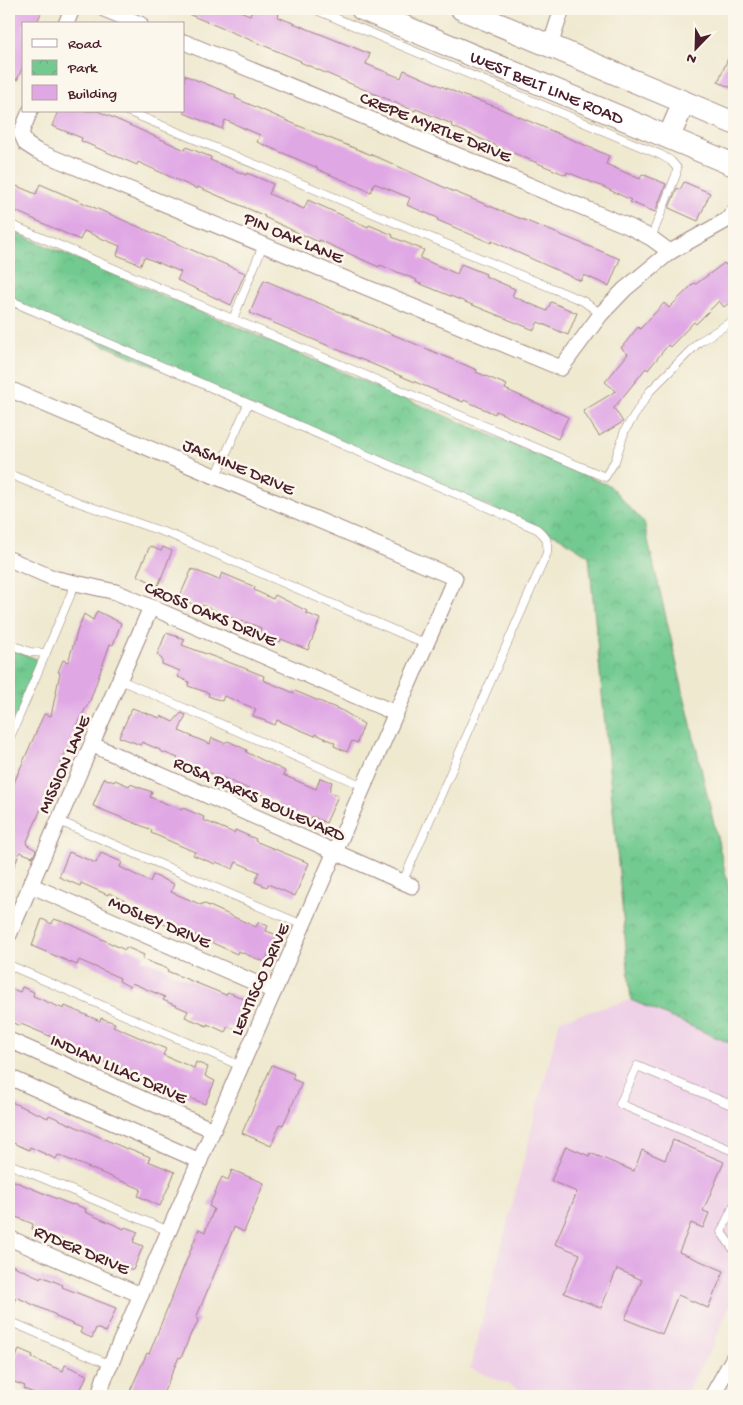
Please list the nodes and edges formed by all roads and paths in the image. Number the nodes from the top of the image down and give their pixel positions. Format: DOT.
graph roads {
  1 [pos="72,9"];
  2 [pos="104,9"];
  3 [pos="314,9"];
  4 [pos="362,9"];
  5 [pos="462,9"];
  6 [pos="562,9"];
  7 [pos="135,19"];
  8 [pos="67,22"];
  9 [pos="185,42"];
  10 [pos="550,46"];
  11 [pos="684,102"];
  12 [pos="30,112"];
  13 [pos="129,112"];
  14 [pos="734,123"];
  15 [pos="669,138"];
  16 [pos="734,165"];
  17 [pos="733,215"];
  18 [pos="9,224"];
  19 [pos="651,238"];
  20 [pos="263,244"];
  21 [pos="670,252"];
  22 [pos="9,300"];
  23 [pos="601,314"];
  24 [pos="233,319"];
  25 [pos="734,320"];
  26 [pos="9,389"];
  27 [pos="248,404"];
  28 [pos="9,474"];
  29 [pos="216,476"];
  30 [pos="9,559"];
  31 [pos="455,578"];
  32 [pos="76,582"];
  33 [pos="151,607"];
  34 [pos="9,644"];
  35 [pos="426,644"];
  36 [pos="46,653"];
  37 [pos="120,680"];
  38 [pos="395,713"];
  39 [pos="9,740"];
  40 [pos="92,745"];
  41 [pos="363,786"];
  42 [pos="59,821"];
  43 [pos="335,852"];
  44 [pos="408,884"];
  45 [pos="30,886"];
  46 [pos="303,926"];
  47 [pos="9,935"];
  48 [pos="9,965"];
  49 [pos="274,991"];
  50 [pos="9,1040"];
  51 [pos="241,1066"];
  52 [pos="9,1077"];
  53 [pos="734,1106"];
  54 [pos="213,1130"];
  55 [pos="734,1149"];
  56 [pos="200,1161"];
  57 [pos="9,1164"];
  58 [pos="734,1205"];
  59 [pos="169,1232"];
  60 [pos="9,1238"];
  61 [pos="734,1250"];
  62 [pos="141,1295"];
  63 [pos="9,1322"];
  64 [pos="734,1357"];
  65 [pos="111,1365"];
  66 [pos="99,1396"];
  67 [pos="712,1396"];
  1 -- 8 [label="street"];
  2 -- 7 [label="street"];
  3 -- 19 [label="lane"];
  4 -- 15 [label="main road, WEST BELT LINE ROAD"];
  5 -- 10 [label="main road"];
  6 -- 10 [label="street"];
  9 -- 19 [label="street, CREPE MYRTLE DRIVE"];
  10 -- 11 [label="main road"];
  11 -- 14 [label="main road"];
  11 -- 15 [label="main road"];
  12 -- 20 [label="street, PIN OAK LANE"];
  13 -- 23 [label="lane"];
  15 -- 16 [label="main road, WEST BELT LINE ROAD"];
  17 -- 21 [label="street"];
  18 -- 24 [label="lane"];
  19 -- 21 [label="street, CREPE MYRTLE DRIVE"];
  20 -- 23 [label="street, PIN OAK LANE"];
  20 -- 24 [label="lane"];
  21 -- 23 [label="street"];
  22 -- 27 [label="lane"];
  24 -- 25 [label="lane"];
  26 -- 29 [label="street, JASMINE DRIVE"];
  27 -- 29 [label="lane"];
  27 -- 44 [label="lane"];
  28 -- 35 [label="lane"];
  29 -- 31 [label="street, JASMINE DRIVE"];
  30 -- 32 [label="street, CROSS OAKS DRIVE"];
  31 -- 35 [label="street, LENTISCO DRIVE"];
  32 -- 33 [label="street, CROSS OAKS DRIVE"];
  32 -- 36 [label="lane"];
  33 -- 37 [label="street, MISSION LANE"];
  33 -- 38 [label="street, CROSS OAKS DRIVE"];
  34 -- 36 [label="lane"];
  35 -- 38 [label="street, LENTISCO DRIVE"];
  36 -- 39 [label="lane"];
  37 -- 40 [label="street, MISSION LANE"];
  37 -- 41 [label="lane"];
  38 -- 41 [label="street, LENTISCO DRIVE"];
  40 -- 42 [label="street, MISSION LANE"];
  40 -- 43 [label="street, ROSA PARKS BOULEVARD"];
  41 -- 43 [label="street, LENTISCO DRIVE"];
  42 -- 45 [label="street, MISSION LANE"];
  42 -- 46 [label="lane"];
  43 -- 44 [label="street, ROSA PARKS BOULEVARD"];
  43 -- 46 [label="street, LENTISCO DRIVE"];
  45 -- 47 [label="street, MISSION LANE"];
  45 -- 49 [label="street, MOSLEY DRIVE"];
  46 -- 49 [label="street, LENTISCO DRIVE"];
  48 -- 51 [label="lane"];
  49 -- 51 [label="street, LENTISCO DRIVE"];
  50 -- 54 [label="street, INDIAN LILAC DRIVE"];
  51 -- 54 [label="street, LENTISCO DRIVE"];
  52 -- 56 [label="street"];
  53 -- 55 [label="lane"];
  54 -- 56 [label="street, LENTISCO DRIVE"];
  56 -- 59 [label="street, LENTISCO DRIVE"];
  57 -- 59 [label="lane"];
  58 -- 61 [label="lane"];
  59 -- 62 [label="street, LENTISCO DRIVE"];
  60 -- 62 [label="street, RYDER DRIVE"];
  62 -- 65 [label="street, LENTISCO DRIVE"];
  63 -- 65 [label="lane"];
  64 -- 67 [label="street"];
  65 -- 66 [label="street, LENTISCO DRIVE"];
}
